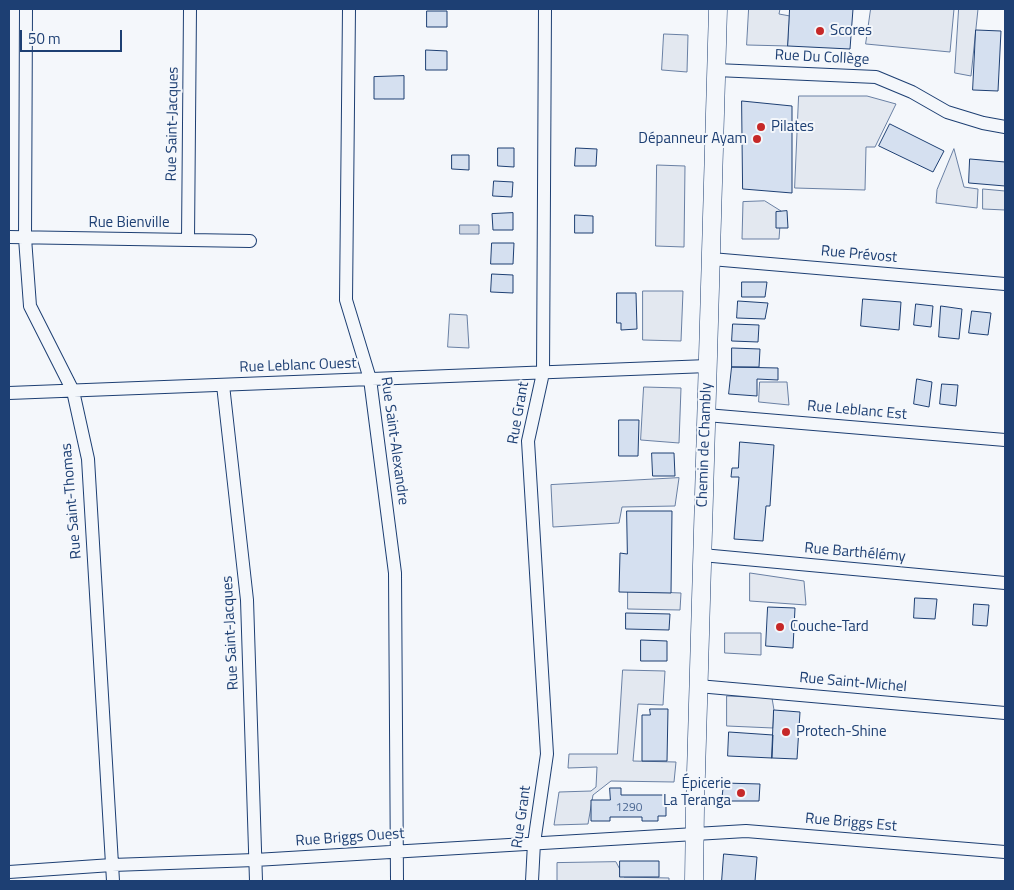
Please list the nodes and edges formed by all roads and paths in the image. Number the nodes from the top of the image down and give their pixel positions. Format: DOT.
graph roads {
  1 [pos="26,9"];
  2 [pos="190,9"];
  3 [pos="348,9"];
  4 [pos="545,9"];
  5 [pos="718,9"];
  6 [pos="716,70"];
  7 [pos="1005,127"];
  8 [pos="9,237"];
  9 [pos="24,238"];
  10 [pos="188,239"];
  11 [pos="250,241"];
  12 [pos="711,259"];
  13 [pos="1005,284"];
  14 [pos="708,366"];
  15 [pos="543,373"];
  16 [pos="370,380"];
  17 [pos="223,385"];
  18 [pos="73,391"];
  19 [pos="9,393"];
  20 [pos="706,415"];
  21 [pos="1005,440"];
  22 [pos="702,555"];
  23 [pos="1005,583"];
  24 [pos="698,686"];
  25 [pos="1005,713"];
  26 [pos="694,833"];
  27 [pos="534,843"];
  28 [pos="396,851"];
  29 [pos="1005,852"];
  30 [pos="255,860"];
  31 [pos="112,865"];
  32 [pos="9,872"];
  33 [pos="113,881"];
  34 [pos="256,881"];
  35 [pos="397,881"];
  36 [pos="532,881"];
  37 [pos="694,881"];
  1 -- 9 [label="street, Rue Saint-Thomas"];
  2 -- 10 [label="street, Rue Saint-Jacques"];
  3 -- 16 [label="street, Rue Saint-Alexandre"];
  4 -- 15 [label="street, Rue Grant"];
  5 -- 6 [label="main road, Chemin de Chambly"];
  6 -- 7 [label="street, Rue Du Collège"];
  6 -- 12 [label="main road, Chemin de Chambly"];
  8 -- 9 [label="street, Rue Bienville"];
  9 -- 10 [label="street, Rue Bienville"];
  9 -- 18 [label="street, Rue Saint-Thomas"];
  10 -- 11 [label="street, Rue Bienville"];
  12 -- 13 [label="street, Rue Prévost"];
  12 -- 14 [label="main road, Chemin de Chambly"];
  14 -- 15 [label="street, Rue Leblanc Ouest"];
  14 -- 20 [label="main road, Chemin de Chambly"];
  15 -- 16 [label="street, Rue Leblanc Ouest"];
  15 -- 27 [label="street, Rue Grant"];
  16 -- 17 [label="street, Rue Leblanc Ouest"];
  16 -- 28 [label="street, Rue Saint-Alexandre"];
  17 -- 18 [label="street, Rue Leblanc Ouest"];
  17 -- 30 [label="street, Rue Saint-Jacques"];
  18 -- 19 [label="street, Rue Leblanc Ouest"];
  18 -- 31 [label="street, Rue Saint-Thomas"];
  20 -- 21 [label="street, Rue Leblanc Est"];
  20 -- 22 [label="main road, Chemin de Chambly"];
  22 -- 23 [label="street, Rue Barthélémy"];
  22 -- 24 [label="main road, Chemin de Chambly"];
  24 -- 25 [label="street, Rue Saint-Michel"];
  24 -- 26 [label="main road, Chemin de Chambly"];
  26 -- 27 [label="street, Rue Briggs Ouest"];
  26 -- 29 [label="street, Rue Briggs Est"];
  26 -- 37 [label="main road, Chemin de Chambly"];
  27 -- 28 [label="street, Rue Briggs Ouest"];
  27 -- 36 [label="street, Rue Grant"];
  28 -- 30 [label="street, Rue Briggs Ouest"];
  28 -- 35 [label="street, Rue Saint-Alexandre"];
  30 -- 31 [label="street, Rue Briggs Ouest"];
  30 -- 34 [label="street, Rue Saint-Jacques"];
  31 -- 32 [label="street, Rue Briggs Ouest"];
  31 -- 33 [label="street, Rue Saint-Thomas"];
}
